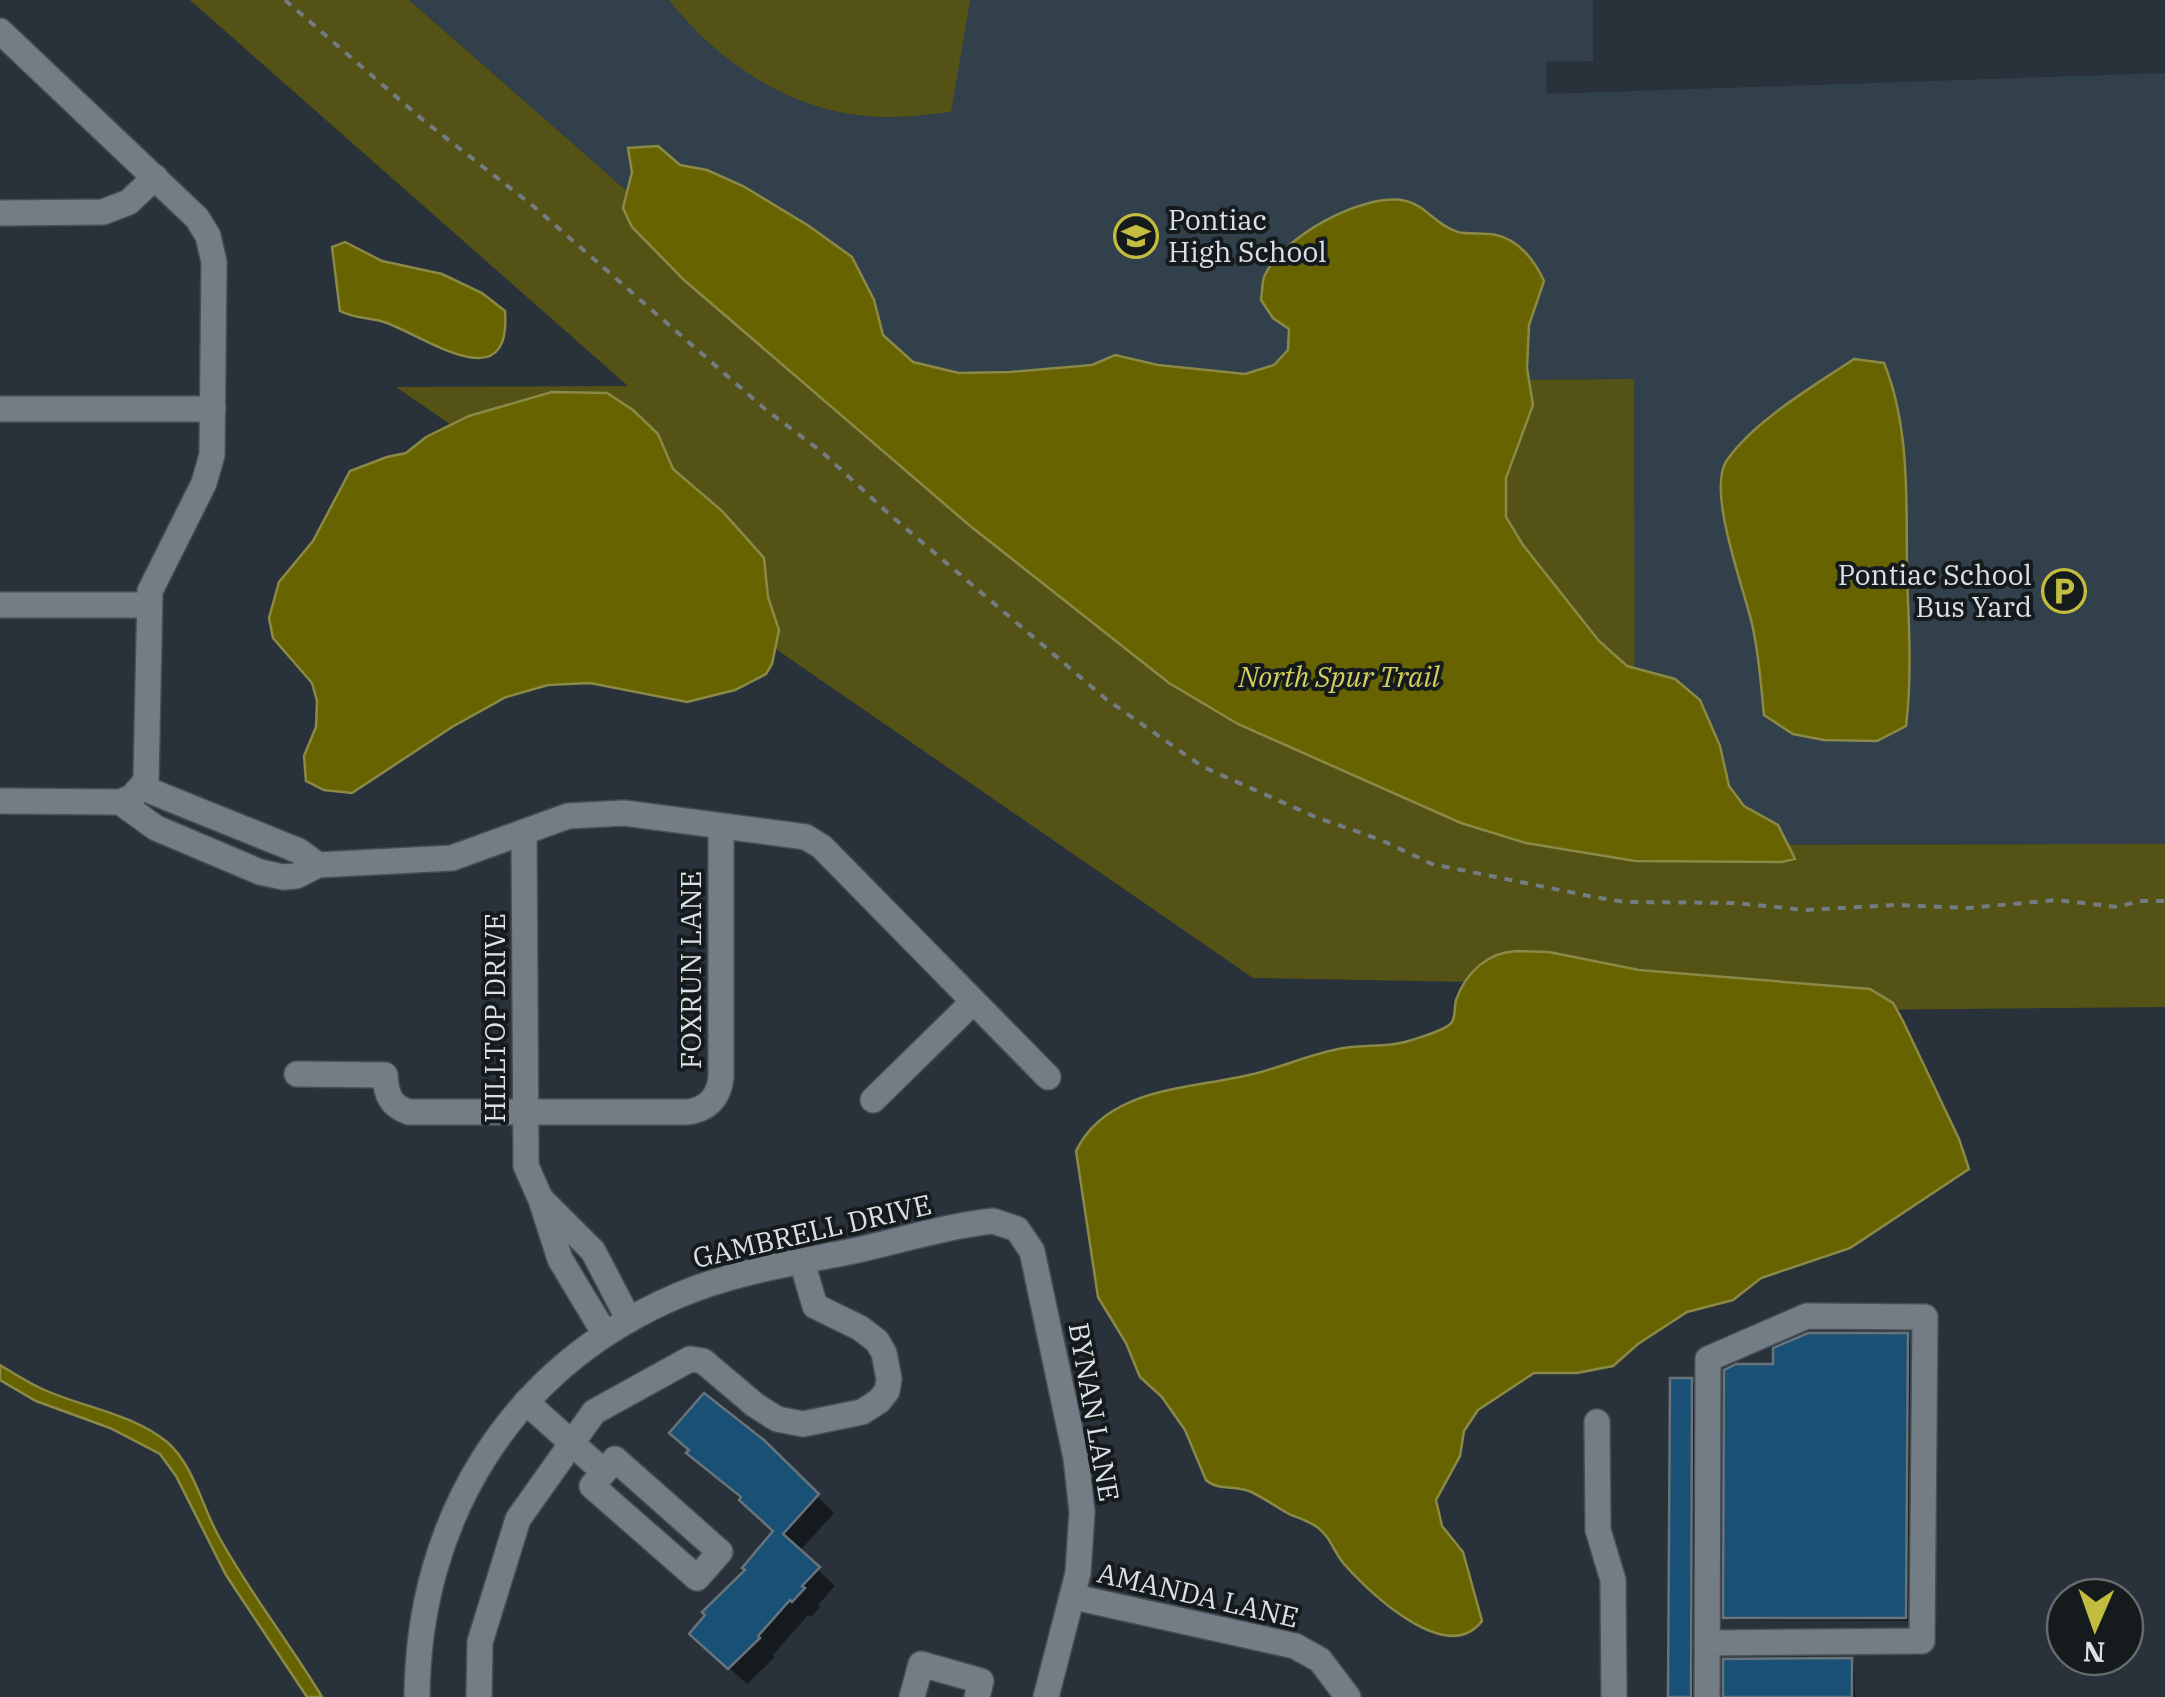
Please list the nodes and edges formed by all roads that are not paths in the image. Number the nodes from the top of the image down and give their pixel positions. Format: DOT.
graph roads {
  1 [pos="0,31"];
  2 [pos="154,178"];
  3 [pos="0,213"];
  4 [pos="0,408"];
  5 [pos="213,409"];
  6 [pos="0,605"];
  7 [pos="149,605"];
  8 [pos="142,788"];
  9 [pos="0,801"];
  10 [pos="120,802"];
  11 [pos="721,826"];
  12 [pos="524,832"];
  13 [pos="318,865"];
  14 [pos="973,1002"];
  15 [pos="297,1074"];
  16 [pos="1048,1077"];
  17 [pos="873,1100"];
  18 [pos="525,1112"];
  19 [pos="542,1200"];
  20 [pos="989,1221"];
  21 [pos="802,1262"];
  22 [pos="630,1320"];
  23 [pos="605,1334"];
  24 [pos="526,1402"];
  25 [pos="1597,1422"];
  26 [pos="572,1443"];
  27 [pos="604,1472"];
  28 [pos="1074,1597"];
  29 [pos="1707,1643"];
  30 [pos="417,1697"];
  31 [pos="478,1697"];
  32 [pos="912,1697"];
  33 [pos="977,1697"];
  34 [pos="1046,1697"];
  35 [pos="1348,1697"];
  36 [pos="1614,1697"];
  37 [pos="1706,1697"];
  1 -- 2 [label="street"];
  2 -- 3 [label="street"];
  2 -- 5 [label="street"];
  4 -- 5 [label="street"];
  5 -- 7 [label="street"];
  6 -- 7 [label="street"];
  7 -- 8 [label="street"];
  8 -- 10 [label="street"];
  8 -- 13 [label="street"];
  9 -- 10 [label="street"];
  10 -- 13 [label="street"];
  11 -- 12 [label="street"];
  11 -- 14 [label="street"];
  11 -- 18 [label="street, FOXRUN LANE"];
  12 -- 13 [label="street"];
  12 -- 18 [label="street, HILLTOP DRIVE"];
  14 -- 16 [label="street"];
  14 -- 17 [label="street"];
  15 -- 18 [label="street"];
  18 -- 19 [label="street, HILLTOP DRIVE"];
  19 -- 22 [label="street, HILLTOP DRIVE"];
  19 -- 23 [label="street, HILLTOP DRIVE"];
  20 -- 21 [label="street, GAMBRELL DRIVE"];
  20 -- 28 [label="street, BYNAN LANE"];
  21 -- 22 [label="street, GAMBRELL DRIVE"];
  21 -- 26 [label="street"];
  22 -- 23 [label="street, GAMBRELL DRIVE"];
  23 -- 24 [label="street, GAMBRELL DRIVE"];
  24 -- 26 [label="street"];
  24 -- 30 [label="street, GAMBRELL DRIVE"];
  25 -- 36 [label="street"];
  26 -- 27 [label="street"];
  26 -- 31 [label="street"];
  27 -- 27 [label="street"];
  28 -- 34 [label="street, BYNAN LANE"];
  28 -- 35 [label="street, AMANDA LANE"];
  29 -- 29 [label="street"];
  29 -- 37 [label="street"];
  32 -- 33 [label="street"];
}
